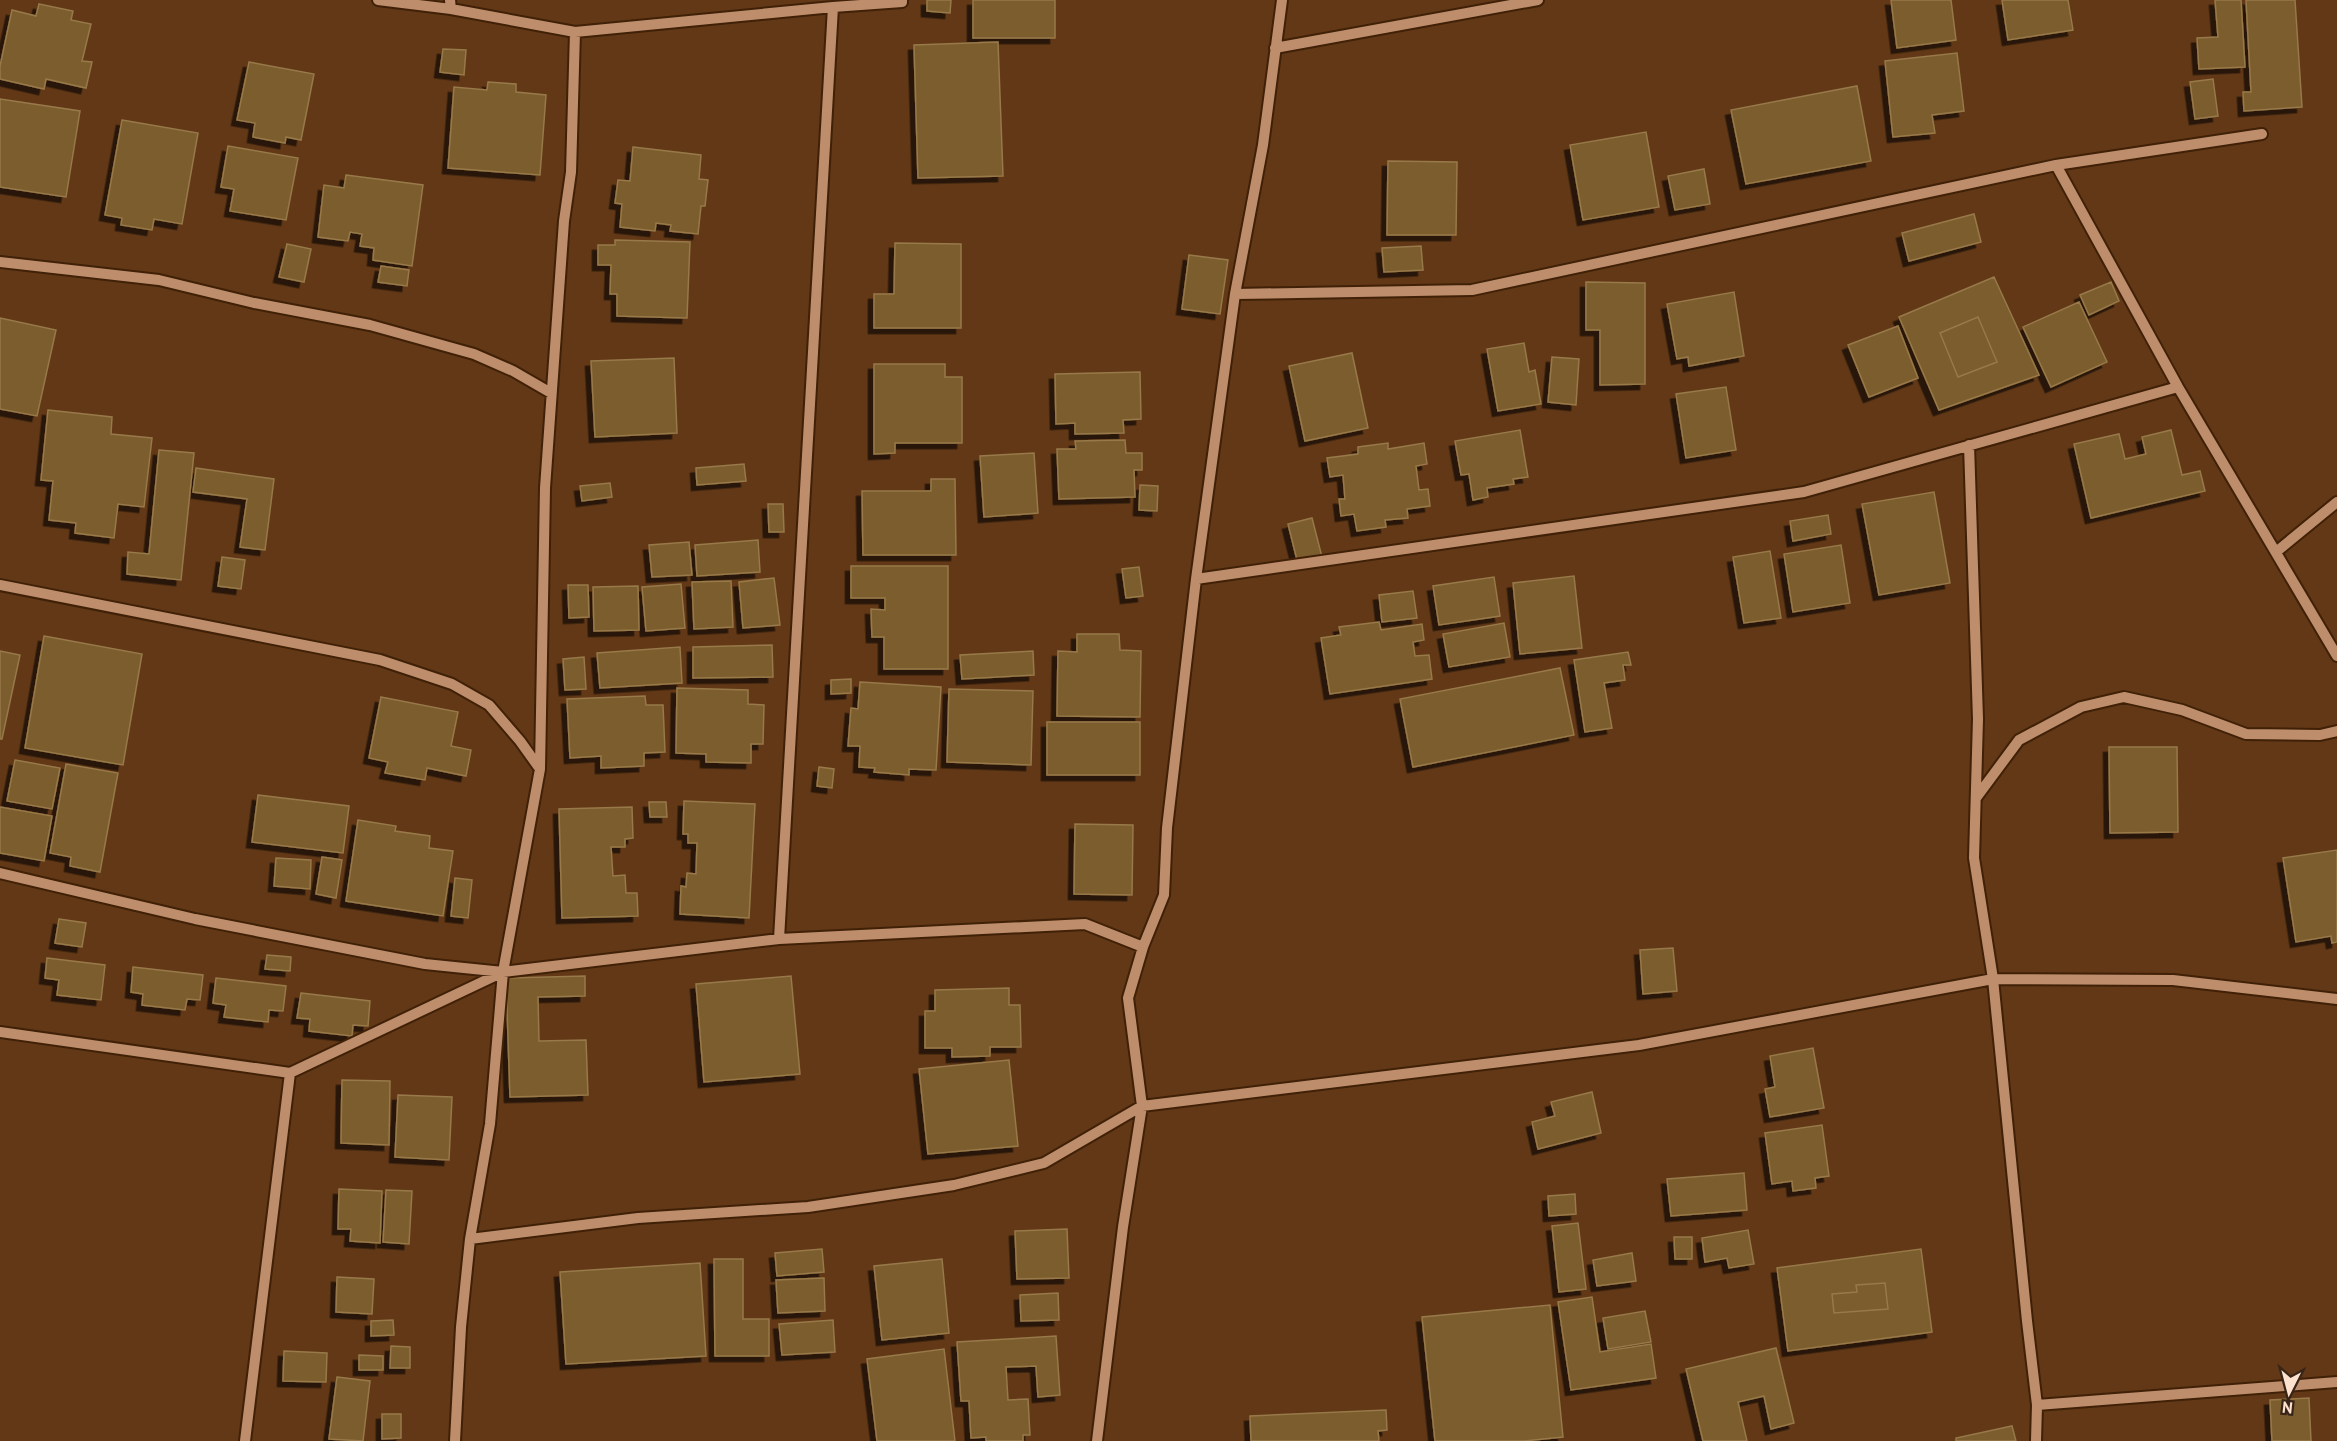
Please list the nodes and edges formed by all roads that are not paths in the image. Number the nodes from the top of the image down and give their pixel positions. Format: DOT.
graph roads {
  1 [pos="378,0"];
  2 [pos="902,0"];
  3 [pos="1282,0"];
  4 [pos="1538,0"];
  5 [pos="450,4"];
  6 [pos="833,7"];
  7 [pos="575,32"];
  8 [pos="1275,48"];
  9 [pos="2262,134"];
  10 [pos="2056,165"];
  11 [pos="0,262"];
  12 [pos="1235,294"];
  13 [pos="2178,387"];
  14 [pos="551,393"];
  15 [pos="1969,445"];
  16 [pos="2337,502"];
  17 [pos="2276,552"];
  18 [pos="1196,579"];
  19 [pos="0,585"];
  20 [pos="2337,656"];
  21 [pos="2337,730"];
  22 [pos="540,769"];
  23 [pos="1976,798"];
  24 [pos="0,873"];
  25 [pos="779,939"];
  26 [pos="1143,947"];
  27 [pos="502,972"];
  28 [pos="1993,979"];
  29 [pos="2337,999"];
  30 [pos="0,1032"];
  31 [pos="290,1073"];
  32 [pos="1142,1106"];
  33 [pos="470,1239"];
  34 [pos="2337,1382"];
  35 [pos="2037,1405"];
  36 [pos="245,1441"];
  37 [pos="455,1441"];
  38 [pos="1097,1441"];
  39 [pos="2037,1441"];
  1 -- 5 [label="street"];
  2 -- 6 [label="street"];
  3 -- 8 [label="street"];
  4 -- 8 [label="street"];
  5 -- 7 [label="street"];
  6 -- 7 [label="street"];
  6 -- 25 [label="street"];
  7 -- 14 [label="street"];
  8 -- 12 [label="street"];
  9 -- 10 [label="street"];
  10 -- 12 [label="street"];
  10 -- 13 [label="street"];
  11 -- 14 [label="street"];
  12 -- 18 [label="street"];
  13 -- 15 [label="street"];
  13 -- 17 [label="street"];
  14 -- 22 [label="street"];
  15 -- 18 [label="street"];
  15 -- 23 [label="street"];
  16 -- 17 [label="street"];
  17 -- 20 [label="street"];
  18 -- 26 [label="street"];
  19 -- 22 [label="street"];
  21 -- 23 [label="street"];
  22 -- 27 [label="street"];
  23 -- 28 [label="street"];
  24 -- 27 [label="street"];
  25 -- 26 [label="street"];
  25 -- 27 [label="street"];
  26 -- 32 [label="street"];
  27 -- 31 [label="street"];
  27 -- 33 [label="street"];
  28 -- 29 [label="street"];
  28 -- 32 [label="street"];
  28 -- 35 [label="street"];
  30 -- 31 [label="street"];
  31 -- 36 [label="street"];
  32 -- 33 [label="street"];
  32 -- 38 [label="street"];
  33 -- 37 [label="street"];
  34 -- 35 [label="street"];
  35 -- 39 [label="street"];
}
